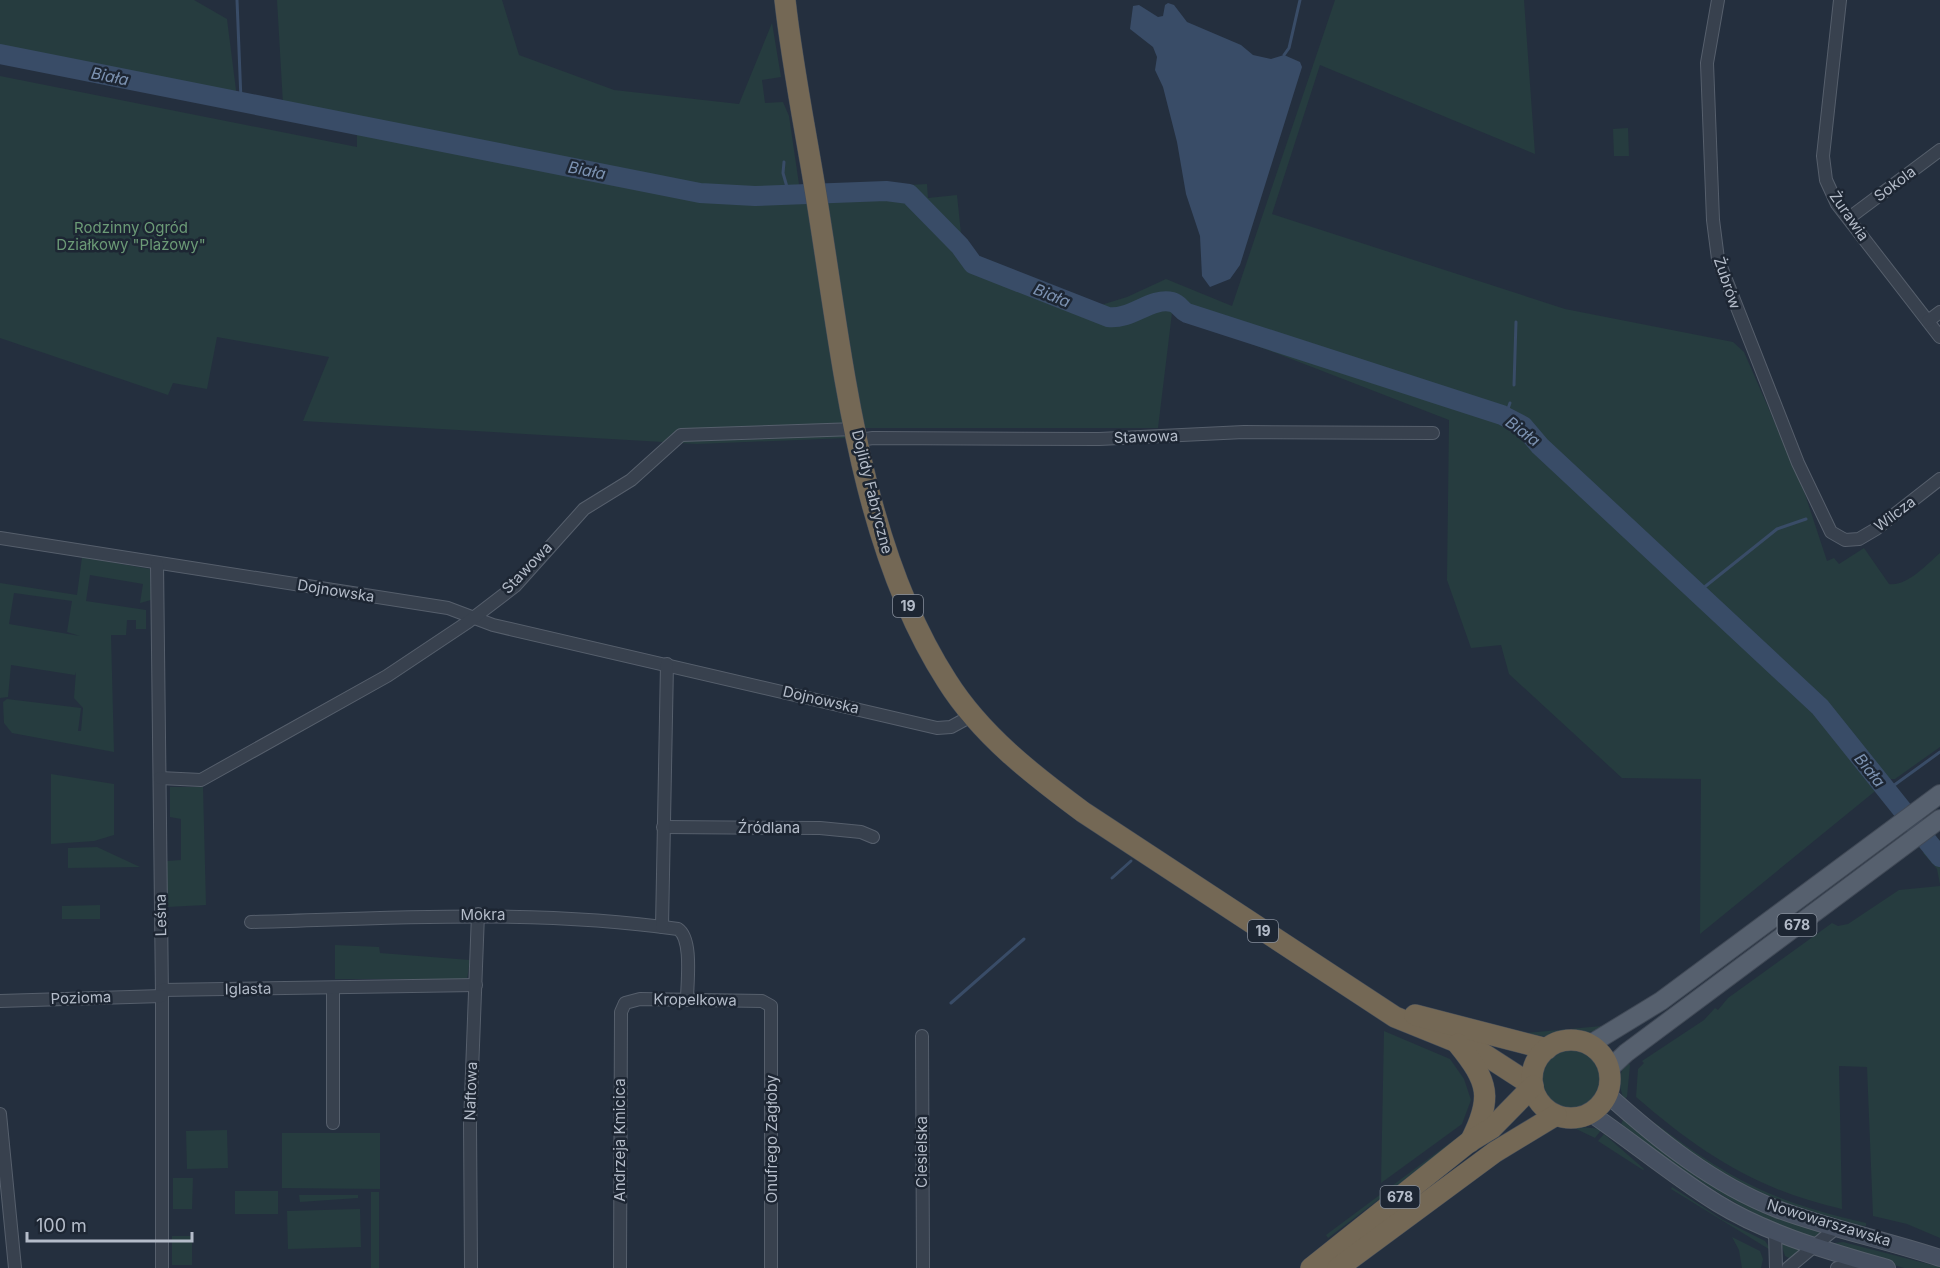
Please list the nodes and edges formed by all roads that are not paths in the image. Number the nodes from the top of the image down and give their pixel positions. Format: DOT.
graph roads {
  1 [pos="779,0"];
  2 [pos="785,0"];
  3 [pos="1718,0"];
  4 [pos="1840,0"];
  5 [pos="788,22"];
  6 [pos="1940,150"];
  7 [pos="1849,218"];
  8 [pos="1940,312"];
  9 [pos="1928,321"];
  10 [pos="1940,338"];
  11 [pos="1432,433"];
  12 [pos="858,435"];
  13 [pos="1940,479"];
  14 [pos="0,538"];
  15 [pos="1845,540"];
  16 [pos="157,563"];
  17 [pos="472,617"];
  18 [pos="667,664"];
  19 [pos="973,715"];
  20 [pos="160,778"];
  21 [pos="1940,794"];
  22 [pos="1934,823"];
  23 [pos="663,827"];
  24 [pos="873,837"];
  25 [pos="478,914"];
  26 [pos="252,922"];
  27 [pos="662,927"];
  28 [pos="476,985"];
  29 [pos="333,988"];
  30 [pos="162,993"];
  31 [pos="687,1000"];
  32 [pos="0,1001"];
  33 [pos="1374,1003"];
  34 [pos="772,1010"];
  35 [pos="621,1012"];
  36 [pos="922,1036"];
  37 [pos="1456,1043"];
  38 [pos="1589,1045"];
  39 [pos="1547,1049"];
  40 [pos="1609,1069"];
  41 [pos="1533,1086"];
  42 [pos="1607,1094"];
  43 [pos="1590,1113"];
  44 [pos="0,1114"];
  45 [pos="1556,1115"];
  46 [pos="333,1123"];
  47 [pos="1469,1142"];
  48 [pos="1836,1228"];
  49 [pos="1775,1232"];
  50 [pos="1813,1247"];
  51 [pos="1940,1258"];
  52 [pos="1865,1262"];
  53 [pos="15,1268"];
  54 [pos="162,1268"];
  55 [pos="471,1268"];
  56 [pos="620,1268"];
  57 [pos="771,1268"];
  58 [pos="922,1268"];
  59 [pos="1311,1268"];
  60 [pos="1338,1268"];
  61 [pos="1776,1268"];
  62 [pos="1788,1268"];
  63 [pos="1838,1268"];
  64 [pos="1887,1268"];
  1 -- 5 [label="highway, Dojlidy Fabryczne / 19"];
  2 -- 5 [label="highway, Dojlidy Fabryczne / 19"];
  3 -- 15 [label="street, Żubrów"];
  4 -- 7 [label="street, Żurawia"];
  5 -- 12 [label="highway, Dojlidy Fabryczne / 19"];
  6 -- 7 [label="street, Sokola"];
  7 -- 9 [label="street, Żurawia"];
  8 -- 9 [label="street"];
  9 -- 10 [label="street, Żurawia"];
  11 -- 12 [label="street, Stawowa"];
  12 -- 17 [label="street, Stawowa"];
  12 -- 19 [label="highway, Dojlidy Fabryczne / 19"];
  13 -- 15 [label="street, Wilcza"];
  14 -- 16 [label="street, Dojnowska"];
  16 -- 17 [label="street, Dojnowska"];
  16 -- 20 [label="street, Leśna"];
  17 -- 18 [label="street, Dojnowska"];
  17 -- 20 [label="street, Stawowa"];
  18 -- 19 [label="street, Dojnowska"];
  18 -- 23 [label="street"];
  19 -- 33 [label="highway, Dojlidy Fabryczne / 19"];
  20 -- 30 [label="street, Leśna"];
  21 -- 38 [label="main road, 678"];
  22 -- 40 [label="main road, 678"];
  23 -- 24 [label="street, Źródlana"];
  23 -- 27 [label="street"];
  25 -- 26 [label="street, Mokra"];
  25 -- 27 [label="street, Mokra"];
  25 -- 28 [label="street, Naftowa"];
  27 -- 31 [label="street, Mokra"];
  28 -- 29 [label="street, Iglasta"];
  28 -- 55 [label="street, Naftowa"];
  29 -- 30 [label="street, Iglasta"];
  29 -- 46 [label="street"];
  30 -- 32 [label="street, Pozioma"];
  30 -- 54 [label="street, Leśna"];
  31 -- 34 [label="street, Kropelkowa"];
  31 -- 35 [label="street, Kropelkowa"];
  33 -- 37 [label="highway, 19"];
  33 -- 39 [label="highway, 19"];
  34 -- 57 [label="street, Onufrego Zagłoby"];
  35 -- 56 [label="street, Andrzeja Kmicica"];
  36 -- 58 [label="street, Ciesielska"];
  37 -- 41 [label="highway, 19"];
  37 -- 47 [label="highway"];
  38 -- 39 [label="highway, 19"];
  38 -- 40 [label="highway"];
  39 -- 41 [label="highway"];
  40 -- 42 [label="highway"];
  41 -- 45 [label="highway, 19"];
  41 -- 47 [label="highway, 678"];
  42 -- 43 [label="highway"];
  42 -- 48 [label="main road, Nowowarszawska"];
  43 -- 45 [label="highway"];
  43 -- 49 [label="main road, Nowowarszawska"];
  44 -- 53 [label="street"];
  45 -- 60 [label="highway, 678"];
  47 -- 59 [label="highway, 678"];
  48 -- 50 [label="street"];
  48 -- 51 [label="main road, Nowowarszawska"];
  49 -- 50 [label="main road, Nowowarszawska"];
  49 -- 61 [label="street"];
  50 -- 52 [label="main road, Nowowarszawska"];
  50 -- 62 [label="street"];
  52 -- 63 [label="street"];
  52 -- 64 [label="main road, Nowowarszawska"];
}
